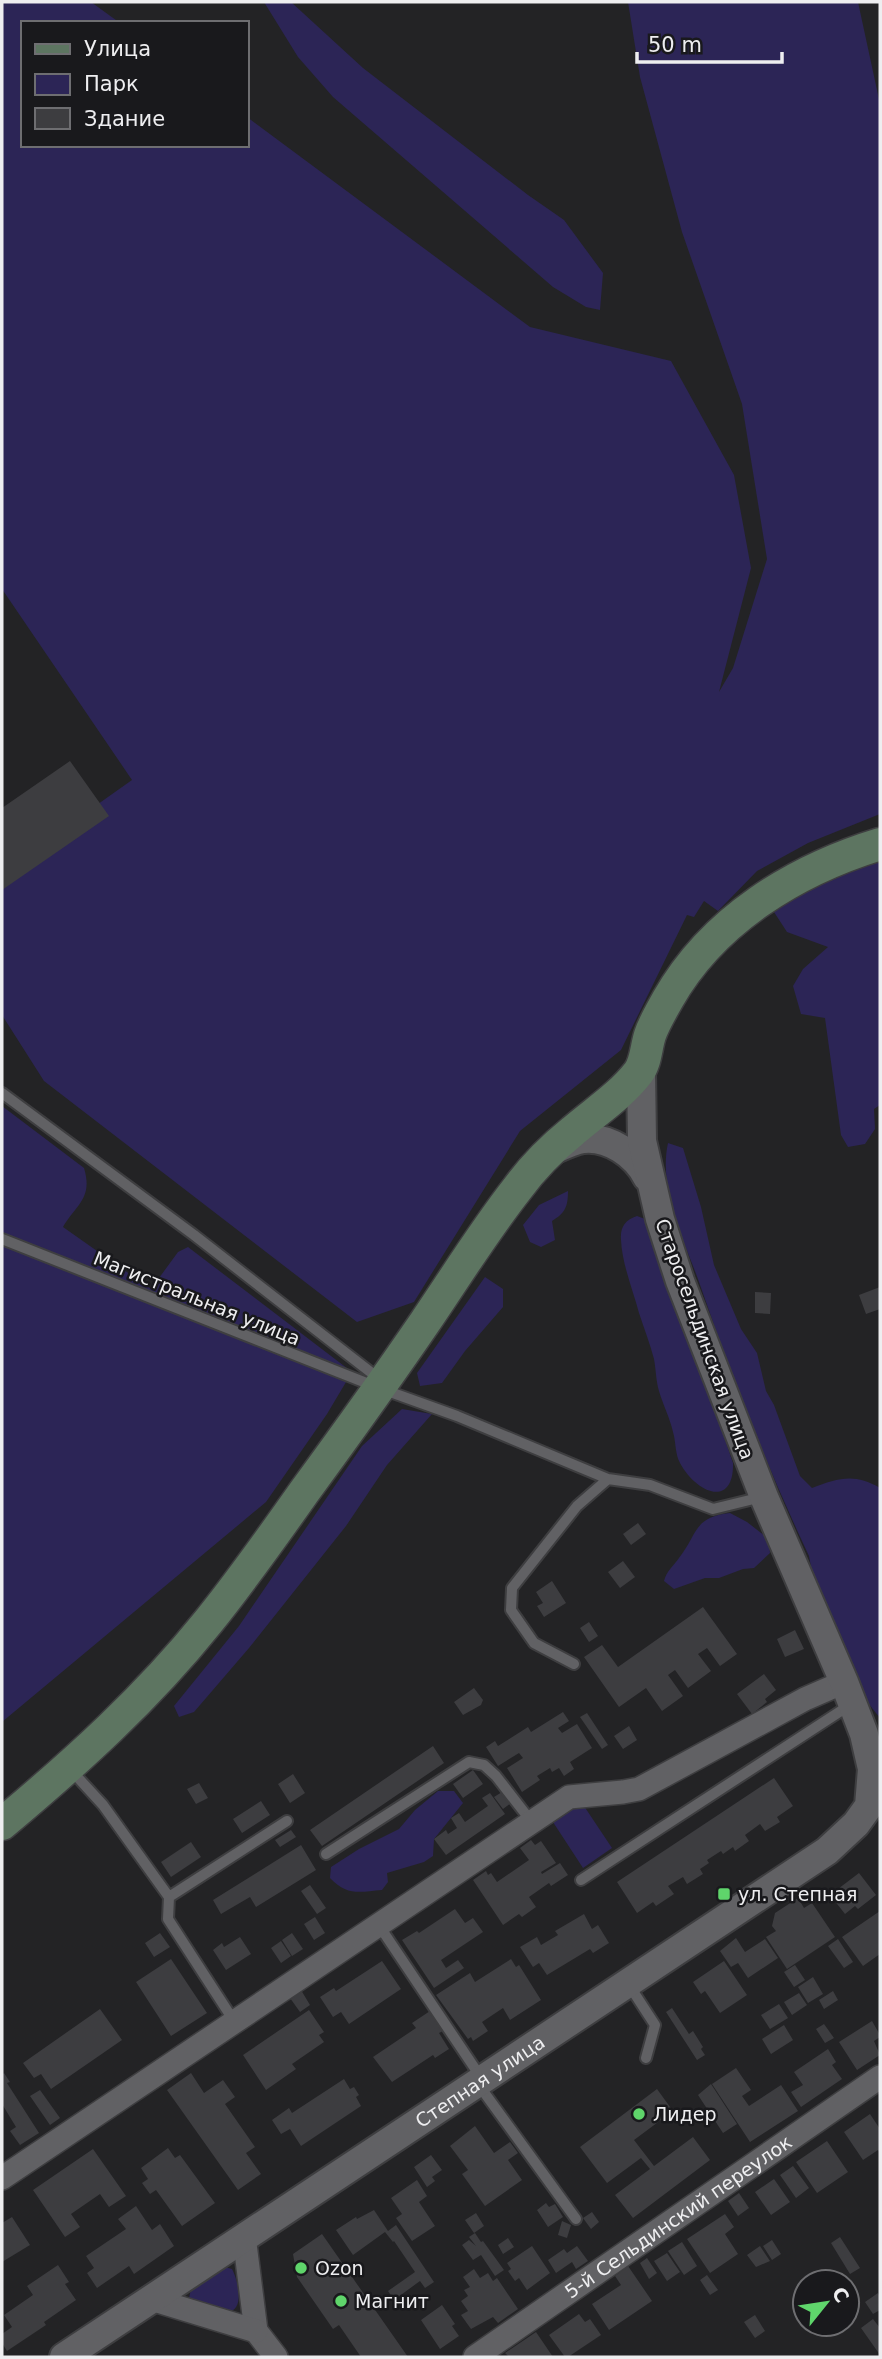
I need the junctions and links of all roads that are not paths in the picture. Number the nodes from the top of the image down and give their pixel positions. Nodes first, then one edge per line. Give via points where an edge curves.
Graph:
1 (880, 844) edge
2 (641, 1070) junction
3 (2, 1093) edge
4 (547, 1154) junction
5 (650, 1182) junction
6 (2, 1239) edge
7 (381, 1385) junction
8 (608, 1479) junction
9 (764, 1497) junction
10 (574, 1664) dead end
11 (848, 1693) junction
12 (68, 1768) junction
13 (877, 1802) edge
14 (287, 1821) dead end
15 (531, 1821) junction
16 (2, 1824) edge
17 (326, 1854) dead end
18 (582, 1880) dead end
19 (169, 1897) junction
20 (378, 1924) junction
21 (627, 1983) junction
22 (234, 2021) junction
23 (646, 2058) dead end
24 (880, 2077) edge
25 (479, 2080) junction
26 (2, 2178) edge
27 (576, 2219) dead end
28 (244, 2236) junction
29 (151, 2299) junction
30 (256, 2331) junction
31 (64, 2357) edge
32 (276, 2357) edge
33 (475, 2357) edge

1 - 2 main road, Старосельдинская улица via 821,865 780,888 712,941 668,998 650,1034
2 - 4 main road via 604,1108
2 - 5 street, Старосельдинская улица via 642,1141
3 - 7 lane via 194,1235
4 - 5 street via 568,1143 595,1139 635,1158
4 - 7 main road via 516,1189
5 - 9 street, Старосельдинская улица via 680,1281
6 - 7 lane, Магистральная улица
7 - 8 lane, Магистральная улица
7 - 12 main road via 208,1622 145,1693
8 - 9 lane, Магистральная улица via 650,1485 713,1509
8 - 10 lane via 577,1506 512,1588 511,1611 534,1643
9 - 11 street, Старосельдинская улица
11 - 13 street, Старосельдинская улица via 864,1734
11 - 15 street via 805,1699 639,1788 569,1797
11 - 18 lane
12 - 16 main road
12 - 19 lane via 103,1805
13 - 21 street, Степная улица via 827,1851
14 - 19 lane
15 - 17 lane via 490,1770 469,1762
15 - 20 street
19 - 22 lane via 168,1919
20 - 22 street
20 - 25 lane
21 - 23 lane via 655,2025
21 - 25 street, Степная улица
22 - 26 street
24 - 33 street, 5-й Сельдинский переулок
25 - 27 lane
25 - 28 street, Степная улица
28 - 29 street, Степная улица
28 - 30 street
29 - 30 street
29 - 31 street, Степная улица
30 - 32 street

